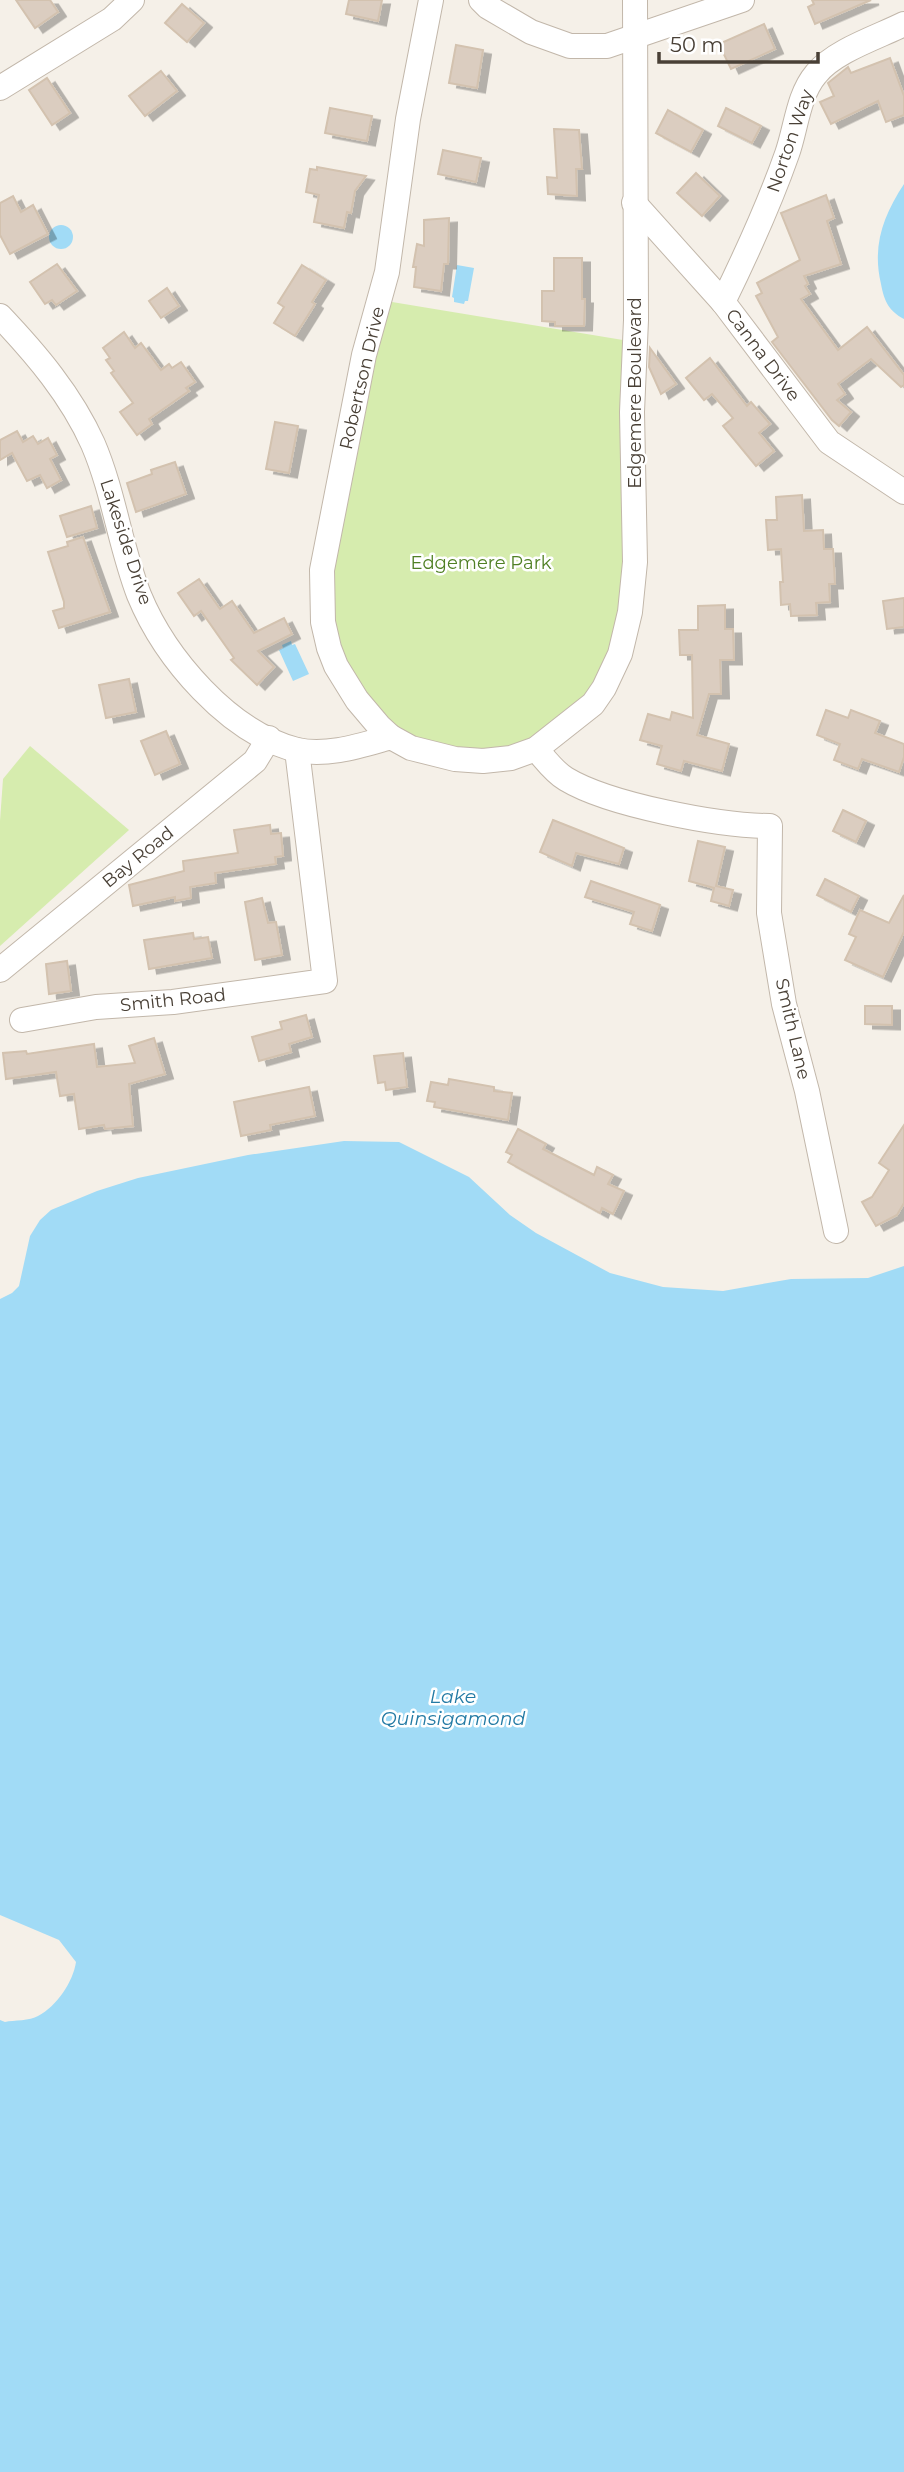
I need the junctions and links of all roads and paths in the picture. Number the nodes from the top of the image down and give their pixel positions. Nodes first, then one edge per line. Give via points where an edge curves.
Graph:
1 (132, 0) edge
2 (431, 0) edge
3 (481, 0) edge
4 (635, 0) edge
5 (742, 0) edge
6 (904, 24) edge
7 (636, 35) junction
8 (0, 88) edge
9 (634, 203) junction
10 (723, 302) junction
11 (0, 316) edge
12 (904, 492) edge
13 (391, 737) junction
14 (269, 738) junction
15 (536, 749) junction
16 (297, 750) junction
17 (0, 970) edge
18 (22, 1020) dead end
19 (836, 1231) dead end

1 - 8 street via 111,19
2 - 13 street, Robertson Drive via 408,119 387,272 364,355 322,569 323,622 329,648 357,700
3 - 7 street via 527,31 570,46 607,46
4 - 7 street, Edgemere Boulevard
5 - 7 street
6 - 10 street, Norton Way via 835,57 816,74 762,219
7 - 9 street, Edgemere Boulevard
9 - 10 street, Canna Drive
9 - 15 street, Edgemere Boulevard via 635,562 626,634 613,672 593,704
10 - 12 street, Canna Drive via 829,442
11 - 14 street, Lakeside Drive via 45,367 81,419 113,500 139,596 171,653 215,702
13 - 15 street via 411,748 455,759 511,758
13 - 16 street via 342,749
14 - 16 street, Lakeside Drive
14 - 17 street, Bay Road via 255,761
15 - 19 street, Smith Lane via 563,778 599,794 675,813 770,826 769,913 784,1004
16 - 18 street, Smith Road via 325,981

